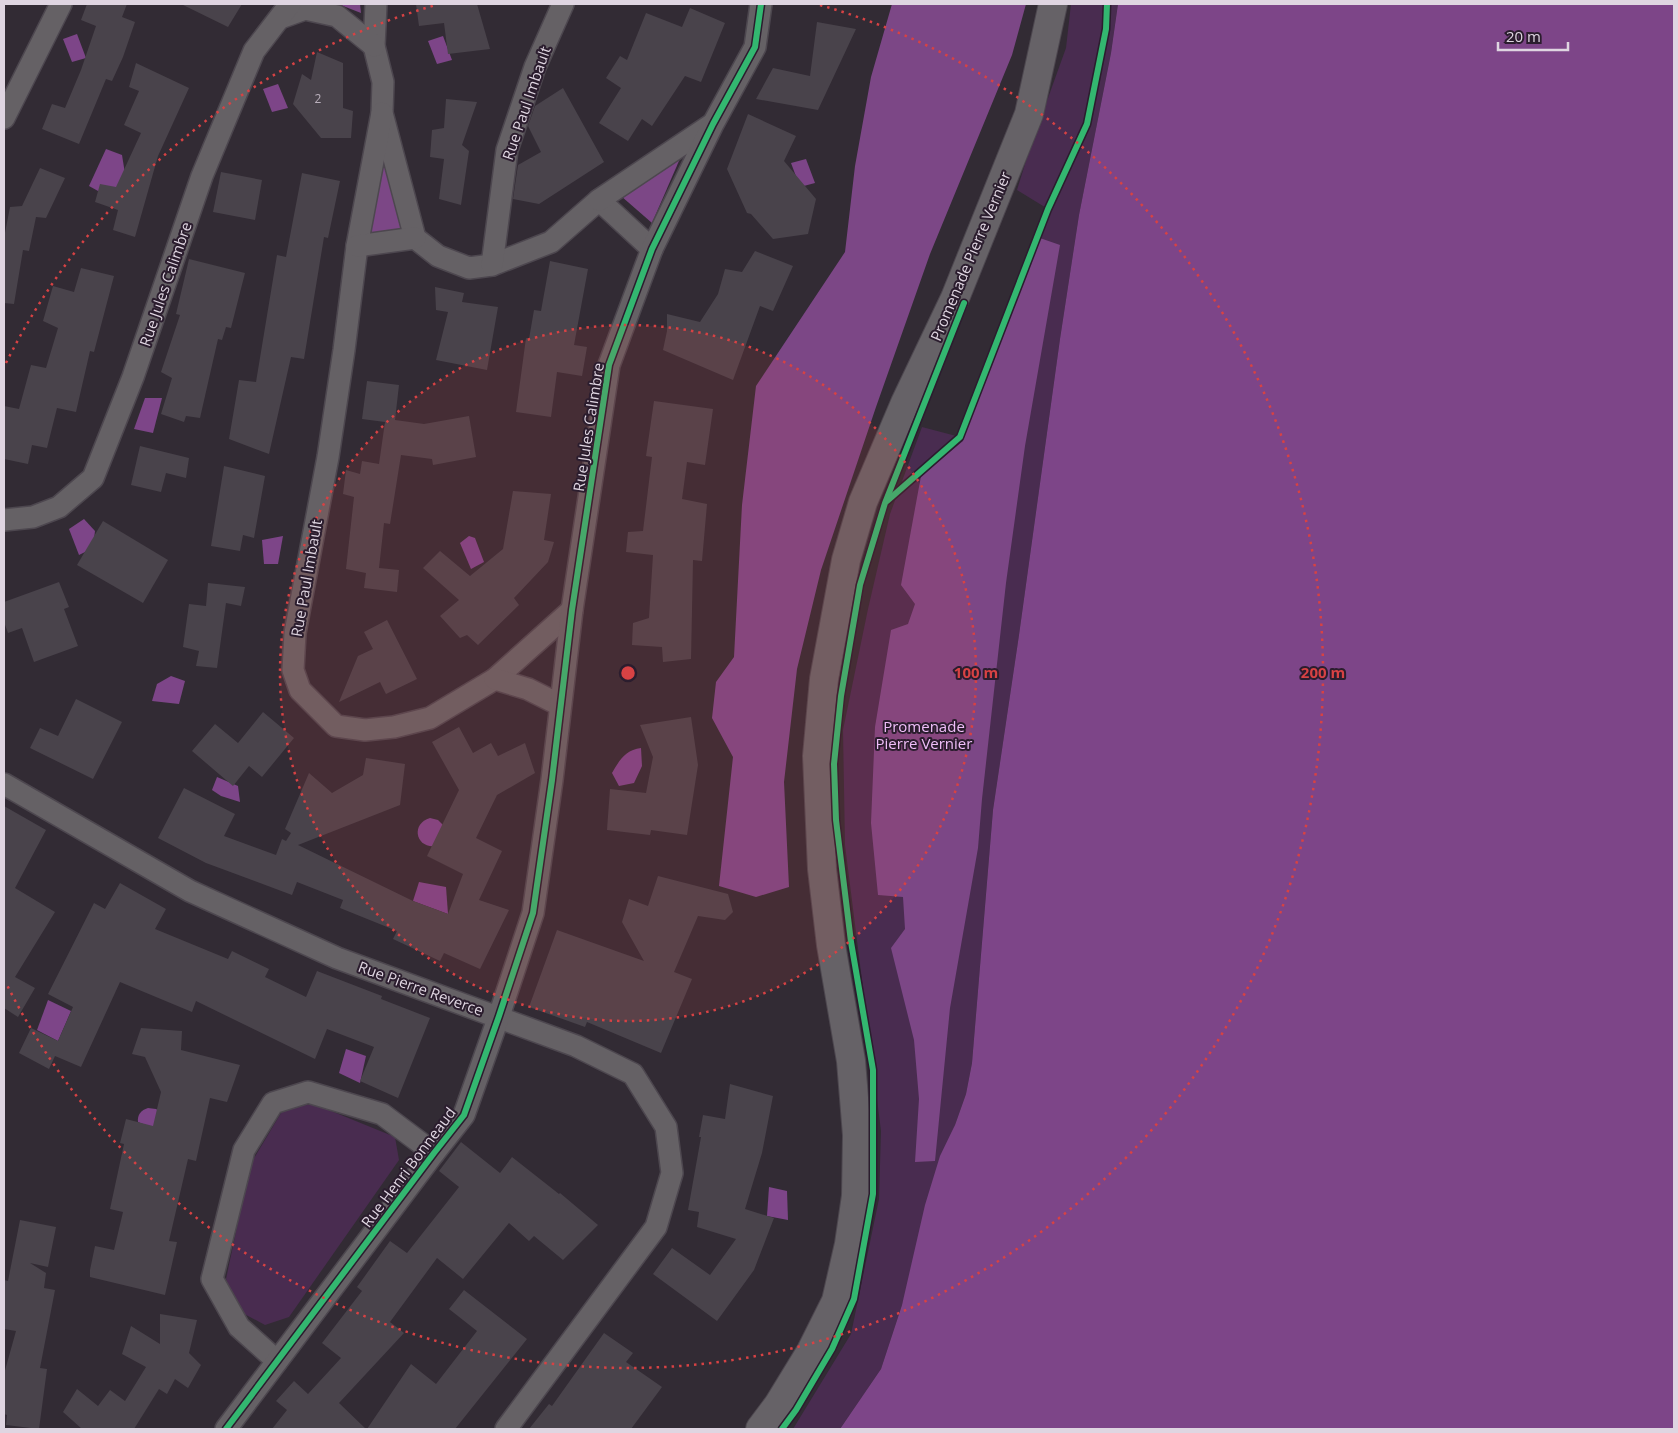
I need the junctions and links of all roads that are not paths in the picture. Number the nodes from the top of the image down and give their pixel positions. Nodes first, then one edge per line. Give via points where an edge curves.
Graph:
1 (61, 4) edge
2 (376, 4) edge
3 (563, 4) edge
4 (761, 4) edge
5 (1053, 4) edge
6 (285, 11) edge
7 (374, 46) junction
8 (382, 113) junction
9 (4, 118) edge
10 (713, 124) junction
11 (599, 200) junction
12 (415, 238) junction
13 (357, 246) junction
14 (652, 249) junction
15 (492, 265) junction
16 (4, 520) edge
17 (572, 610) junction
18 (495, 679) junction
19 (560, 705) junction
20 (4, 784) edge
21 (542, 853) joint
22 (499, 1016) junction
23 (434, 1153) junction
24 (277, 1361) junction
25 (226, 1429) edge
26 (506, 1429) edge
27 (760, 1429) edge

1 - 9 street
2 - 7 street, Rue Paul Imbault
3 - 15 street, Rue Paul Imbault via 535,67 506,150
4 - 10 street, Rue Jules Calimbre via 755,47
5 - 27 main road, Promenade Pierre Vernier via 1029,114 955,298 905,402 863,502 846,560 824,679 818,810 829,926 851,1061 857,1135 856,1196 836,1301 811,1351
6 - 7 street via 305,9 337,16
6 - 16 street, Rue Jules Calimbre via 254,50 202,176 133,377 93,478 59,507 33,517
7 - 8 street, Rue Paul Imbault via 383,82
8 - 12 street, Rue Paul Imbault
8 - 13 street, Rue Paul Imbault
10 - 11 street
10 - 14 street, Rue Jules Calimbre
11 - 14 street
11 - 15 street via 551,242
12 - 13 street
12 - 15 street via 438,256 468,268
13 - 18 street, Rue Paul Imbault via 328,457 295,633 293,670 300,690 336,726 365,730 430,718
14 - 17 street, Rue Jules Calimbre via 609,365
17 - 18 street, Rue Paul Imbault
17 - 19 street, Rue Jules Calimbre
18 - 19 street via 528,688
19 - 21 street, Rue Jules Calimbre
20 - 22 street, Rue Pierre Reverce via 190,891 337,958
21 - 22 street, Rue Henri Bonneaud via 533,913
22 - 23 street, Rue Henri Bonneaud via 464,1115
22 - 26 street, Rue Pierre Reverce via 576,1046 633,1074 666,1127 672,1173 656,1227
23 - 24 street, Rue Henri Bonneaud
23 - 24 street via 382,1114 308,1092 273,1103 244,1150 212,1279 238,1327
24 - 25 street, Rue Henri Bonneaud

